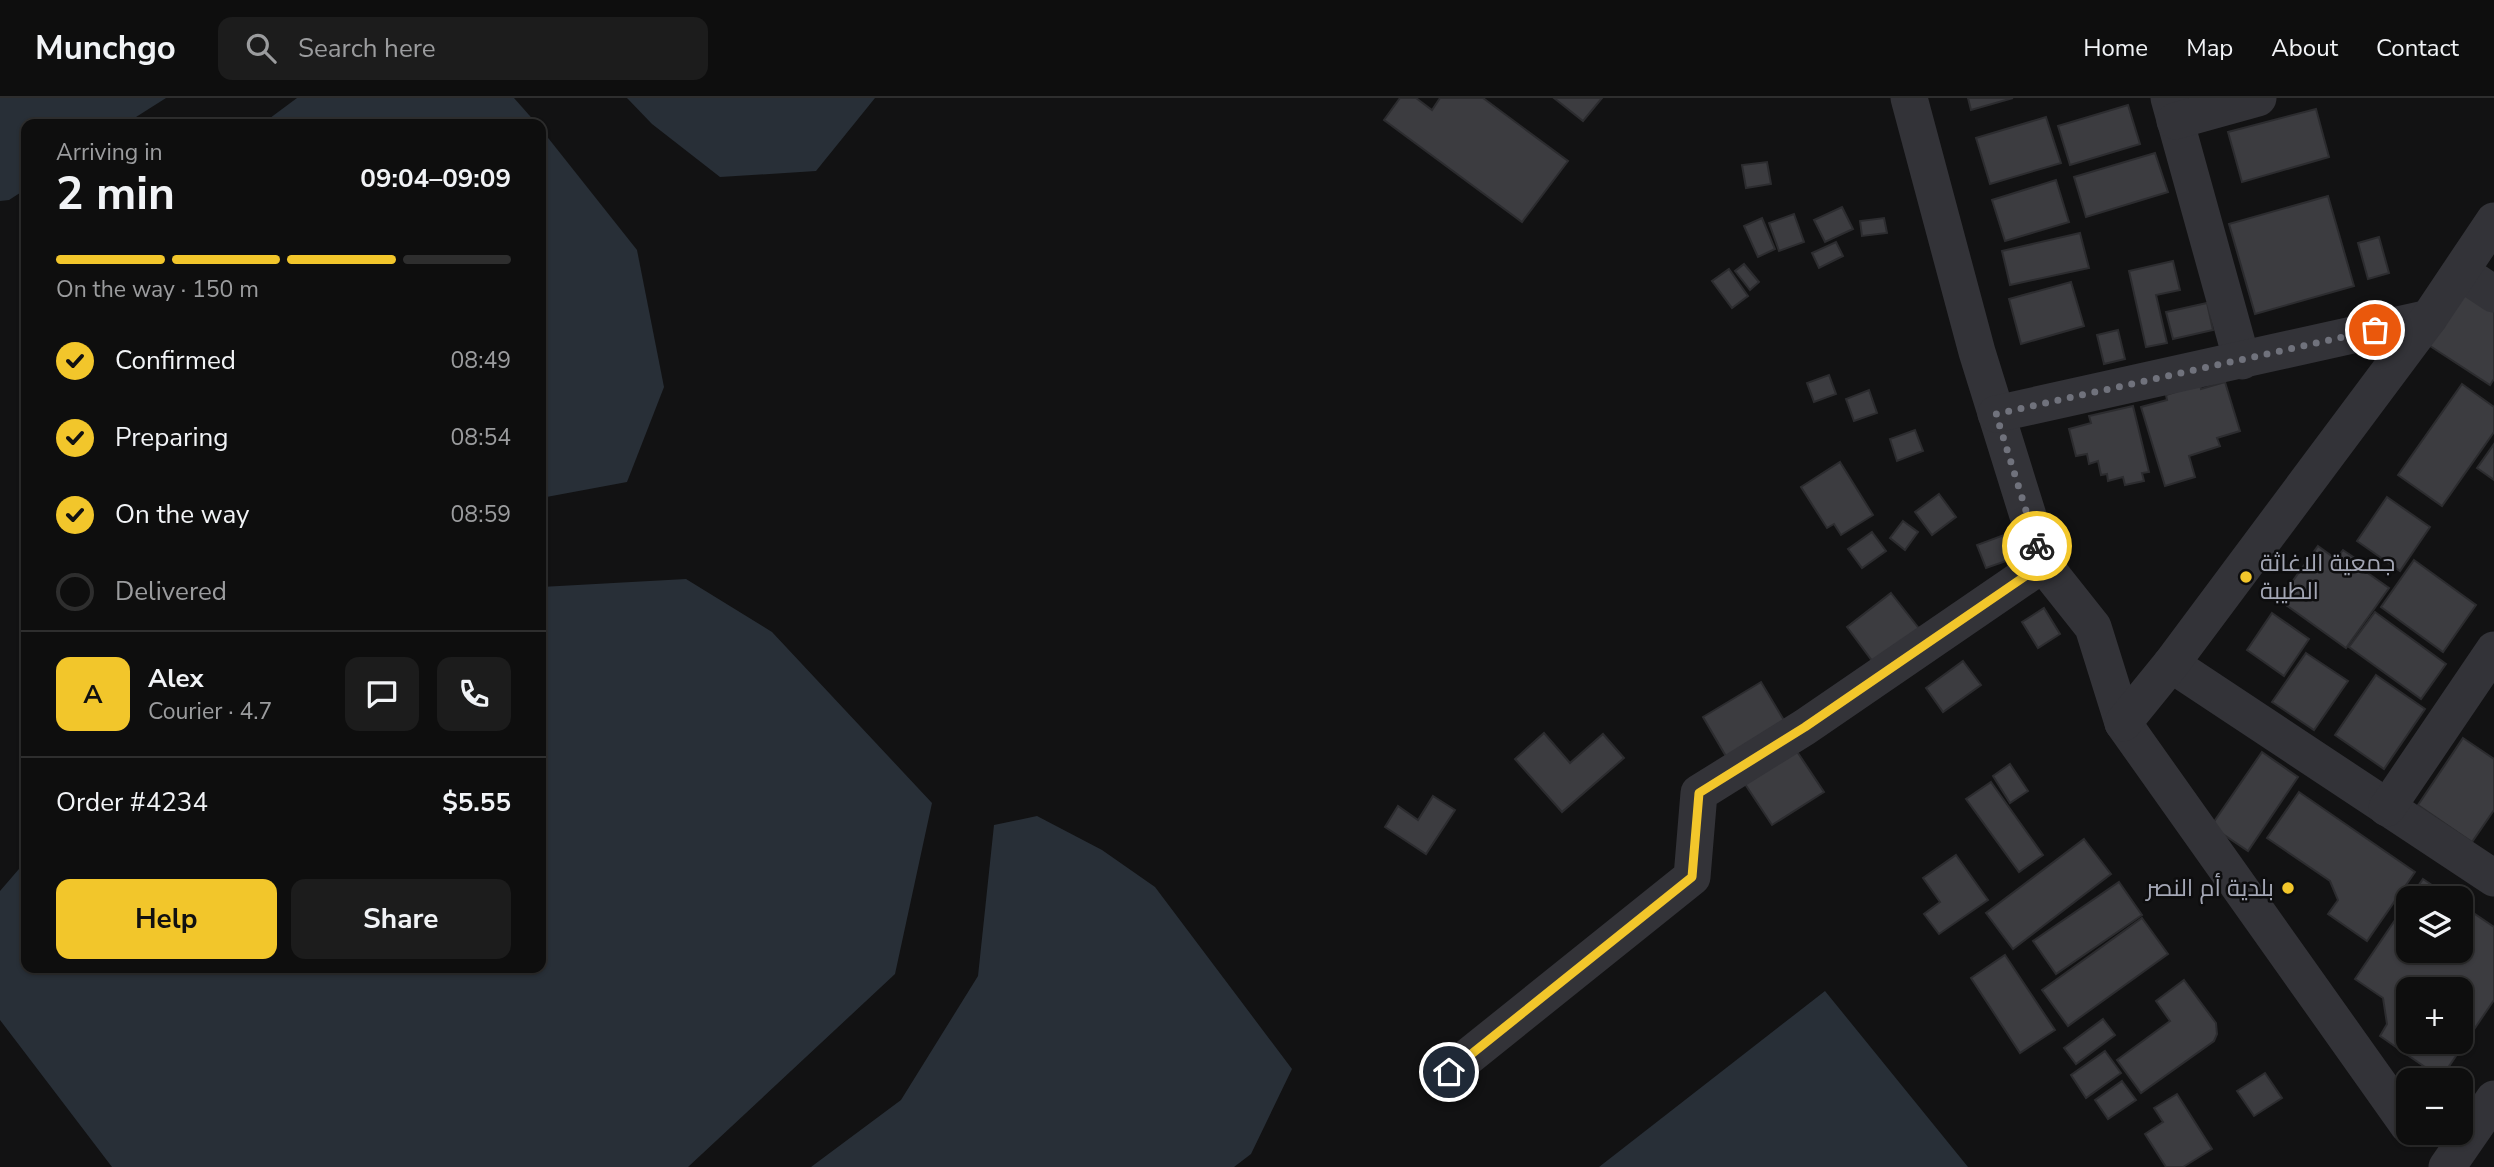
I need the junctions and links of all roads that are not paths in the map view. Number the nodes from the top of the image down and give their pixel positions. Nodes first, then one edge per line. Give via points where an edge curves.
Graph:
1 (1909, 98) edge
2 (2258, 98) edge
3 (2172, 109) edge
4 (2494, 221) edge
5 (2461, 272) junction
6 (2494, 294) edge
7 (2429, 318) junction
8 (2242, 361) junction
9 (1996, 414) junction
10 (2043, 564) junction
11 (2494, 650) edge
12 (2171, 664) junction
13 (2123, 723) junction
14 (2388, 808) junction
15 (2494, 878) edge
16 (1449, 1072) dead end
17 (2494, 1100) edge
18 (2396, 1108) edge
19 (2422, 1145) edge
20 (2438, 1167) edge
21 (2446, 1167) edge

1 - 9 street
2 - 3 street
3 - 8 street
4 - 5 street
5 - 6 street
5 - 7 street
7 - 8 street
7 - 12 street
8 - 9 street
9 - 10 street
10 - 13 street via 2093,628
10 - 16 street via 1805,727 1699,793 1692,877
11 - 14 street
12 - 13 street
12 - 14 street
13 - 18 street
14 - 15 street
17 - 21 street
19 - 20 street

